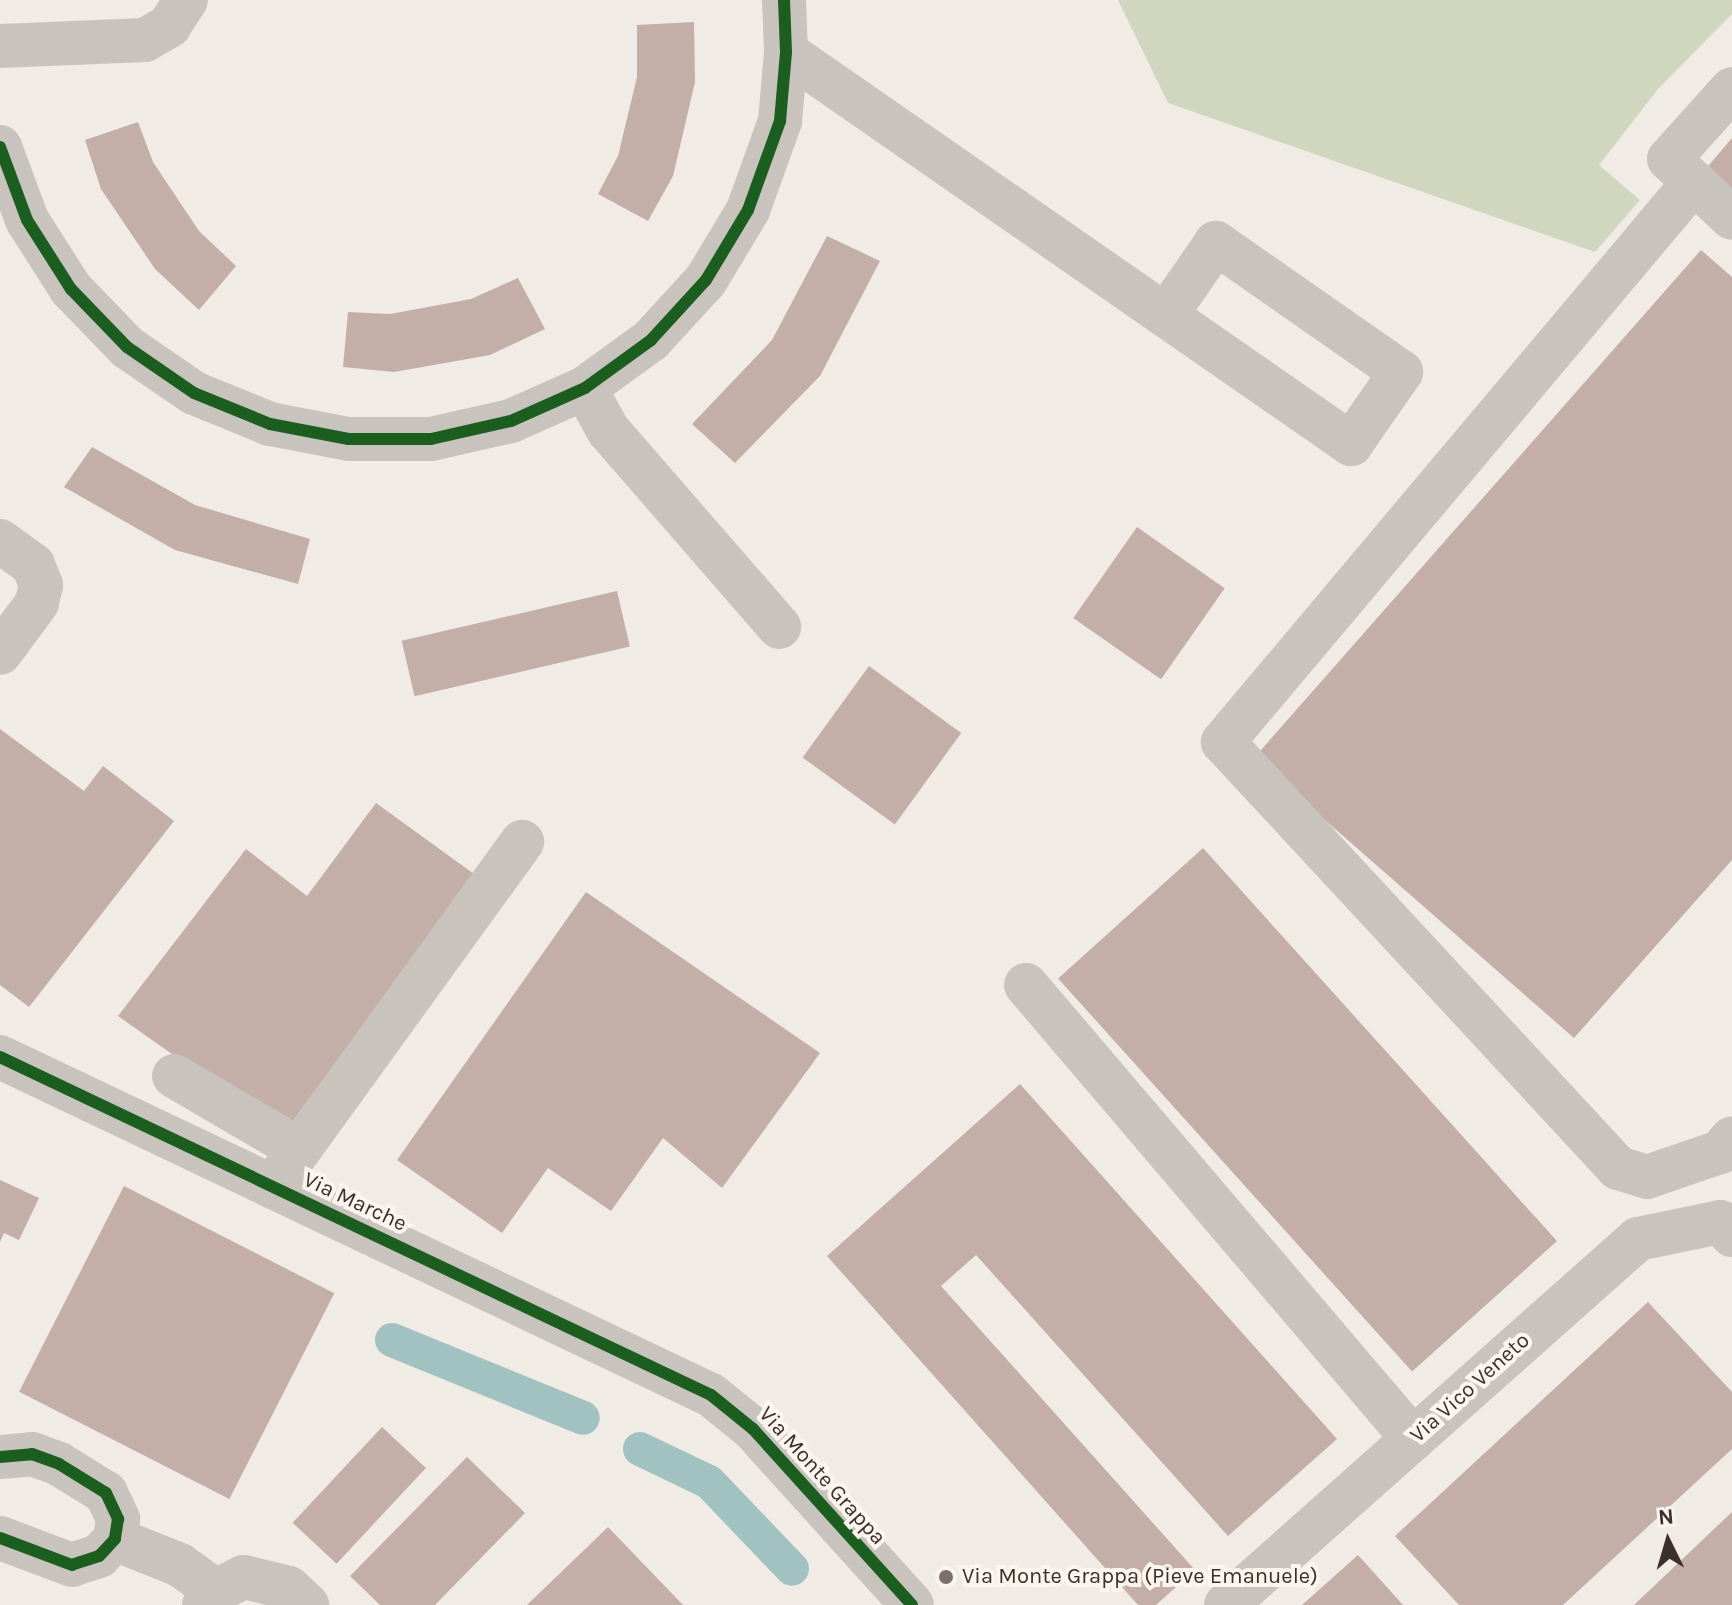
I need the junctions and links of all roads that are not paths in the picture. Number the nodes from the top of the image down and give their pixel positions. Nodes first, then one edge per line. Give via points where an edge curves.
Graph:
1 (186, 0) edge
2 (784, 0) edge
3 (0, 46) edge
4 (786, 52) junction
5 (1732, 89) edge
6 (0, 147) edge
7 (1694, 182) junction
8 (1732, 218) edge
9 (1166, 315) junction
10 (585, 388) junction
11 (0, 541) edge
12 (779, 627) dead end
13 (0, 653) edge
14 (522, 842) dead end
15 (1026, 985) dead end
16 (0, 1057) edge
17 (174, 1076) dead end
18 (1732, 1138) edge
19 (299, 1149) junction
20 (273, 1186) junction
21 (1732, 1235) edge
22 (693, 1385) joint
23 (1413, 1439) junction
24 (0, 1457) edge
25 (0, 1538) edge
26 (115, 1539) junction
27 (210, 1598) edge
28 (307, 1605) edge
29 (912, 1605) edge
30 (1226, 1605) edge

1 - 3 street via 169,26 145,40
2 - 4 street
4 - 9 street
4 - 10 street via 780,121 748,210 706,280 651,340
5 - 7 street via 1669,159
6 - 10 street via 27,220 71,289 127,347 194,393 270,424 349,439 431,439 511,421
7 - 8 street
7 - 18 street via 1223,742 1618,1168 1647,1177 1720,1152
9 - 9 street via 1351,444 1401,372 1216,243
10 - 12 street via 608,430
11 - 13 street via 33,565 41,585 37,603
14 - 19 street
15 - 23 street
16 - 20 street, Via Marche
17 - 19 street
19 - 20 street
20 - 22 street, Via Marche
21 - 23 street, Via Vico Veneto via 1720,1222 1638,1239
22 - 29 street, Via Monte Grappa via 753,1429
23 - 30 street, Via Vico Veneto
24 - 26 street via 32,1454 106,1493 118,1519
25 - 26 street via 72,1565 99,1556
26 - 27 street via 180,1565
27 - 28 street via 244,1577 289,1588

